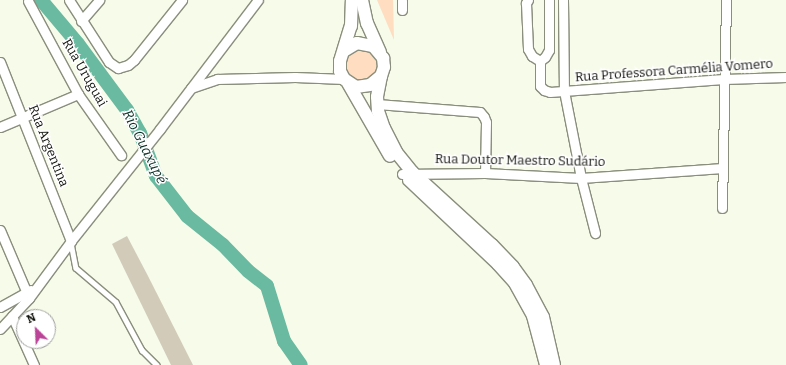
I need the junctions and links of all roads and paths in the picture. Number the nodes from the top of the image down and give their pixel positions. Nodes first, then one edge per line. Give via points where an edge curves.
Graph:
1 (28, 0) edge
2 (69, 0) edge
3 (98, 0) edge
4 (182, 0) edge
5 (258, 0) edge
6 (352, 0) edge
7 (362, 0) edge
8 (402, 0) edge
9 (528, 0) edge
10 (549, 0) edge
11 (563, 0) edge
12 (726, 0) edge
13 (402, 10) dead end
14 (81, 21) junction
15 (344, 51) junction
16 (380, 53) junction
17 (540, 61) junction
18 (0, 62) edge
19 (205, 70) junction
20 (381, 76) junction
21 (786, 77) edge
22 (217, 79) junction
23 (724, 79) junction
24 (346, 81) junction
25 (191, 88) junction
26 (564, 91) junction
27 (78, 94) junction
28 (377, 104) junction
29 (22, 118) junction
30 (0, 127) edge
31 (121, 155) dead end
32 (723, 168) junction
33 (407, 173) junction
34 (485, 173) junction
35 (582, 178) junction
36 (722, 208) dead end
37 (0, 230) edge
38 (596, 233) dead end
39 (71, 241) junction
40 (27, 296) junction
41 (0, 307) edge
42 (12, 316) junction
43 (0, 329) edge
44 (34, 365) edge
45 (157, 365) edge
46 (546, 365) edge
47 (554, 365) edge

1 - 27 street, Rua Uruguai
2 - 14 street
3 - 14 street
4 - 14 street via 134,60 123,67 114,66
5 - 19 street
6 - 15 main road via 351,26
7 - 16 main road via 367,23
8 - 13 street
9 - 17 street via 528,49 532,56
10 - 17 street via 549,50
11 - 26 street
12 - 23 street
15 - 16 main road via 352,45 363,43 373,46
15 - 24 main road via 339,66
16 - 20 main road via 384,63
17 - 26 street, Rua Professora Carmélia Vomero via 542,88 547,91
18 - 29 street, Rua Argentina
19 - 22 street
19 - 25 street
20 - 24 main road via 366,87 356,87
20 - 28 main road
21 - 23 street, Rua Professora Carmélia Vomero
22 - 24 street via 295,77
22 - 25 street
23 - 26 street, Rua Professora Carmélia Vomero
23 - 32 street
24 - 33 main road via 380,140
25 - 39 street
26 - 35 street
27 - 29 street
27 - 31 street, Rua Uruguai
28 - 33 main road via 380,119
28 - 34 street via 480,112 486,122
29 - 30 street
29 - 39 street, Rua Argentina
32 - 35 street, Rua Doutor Maestro Sudário
32 - 36 street
33 - 34 street, Rua Doutor Maestro Sudário
33 - 46 main road via 515,283 533,316
33 - 47 main road via 513,266 543,317
34 - 35 street, Rua Doutor Maestro Sudário
35 - 38 street
37 - 40 street
39 - 40 street
39 - 45 lane via 76,268 116,302 142,350
40 - 41 street
40 - 42 street
42 - 43 street
42 - 44 street

